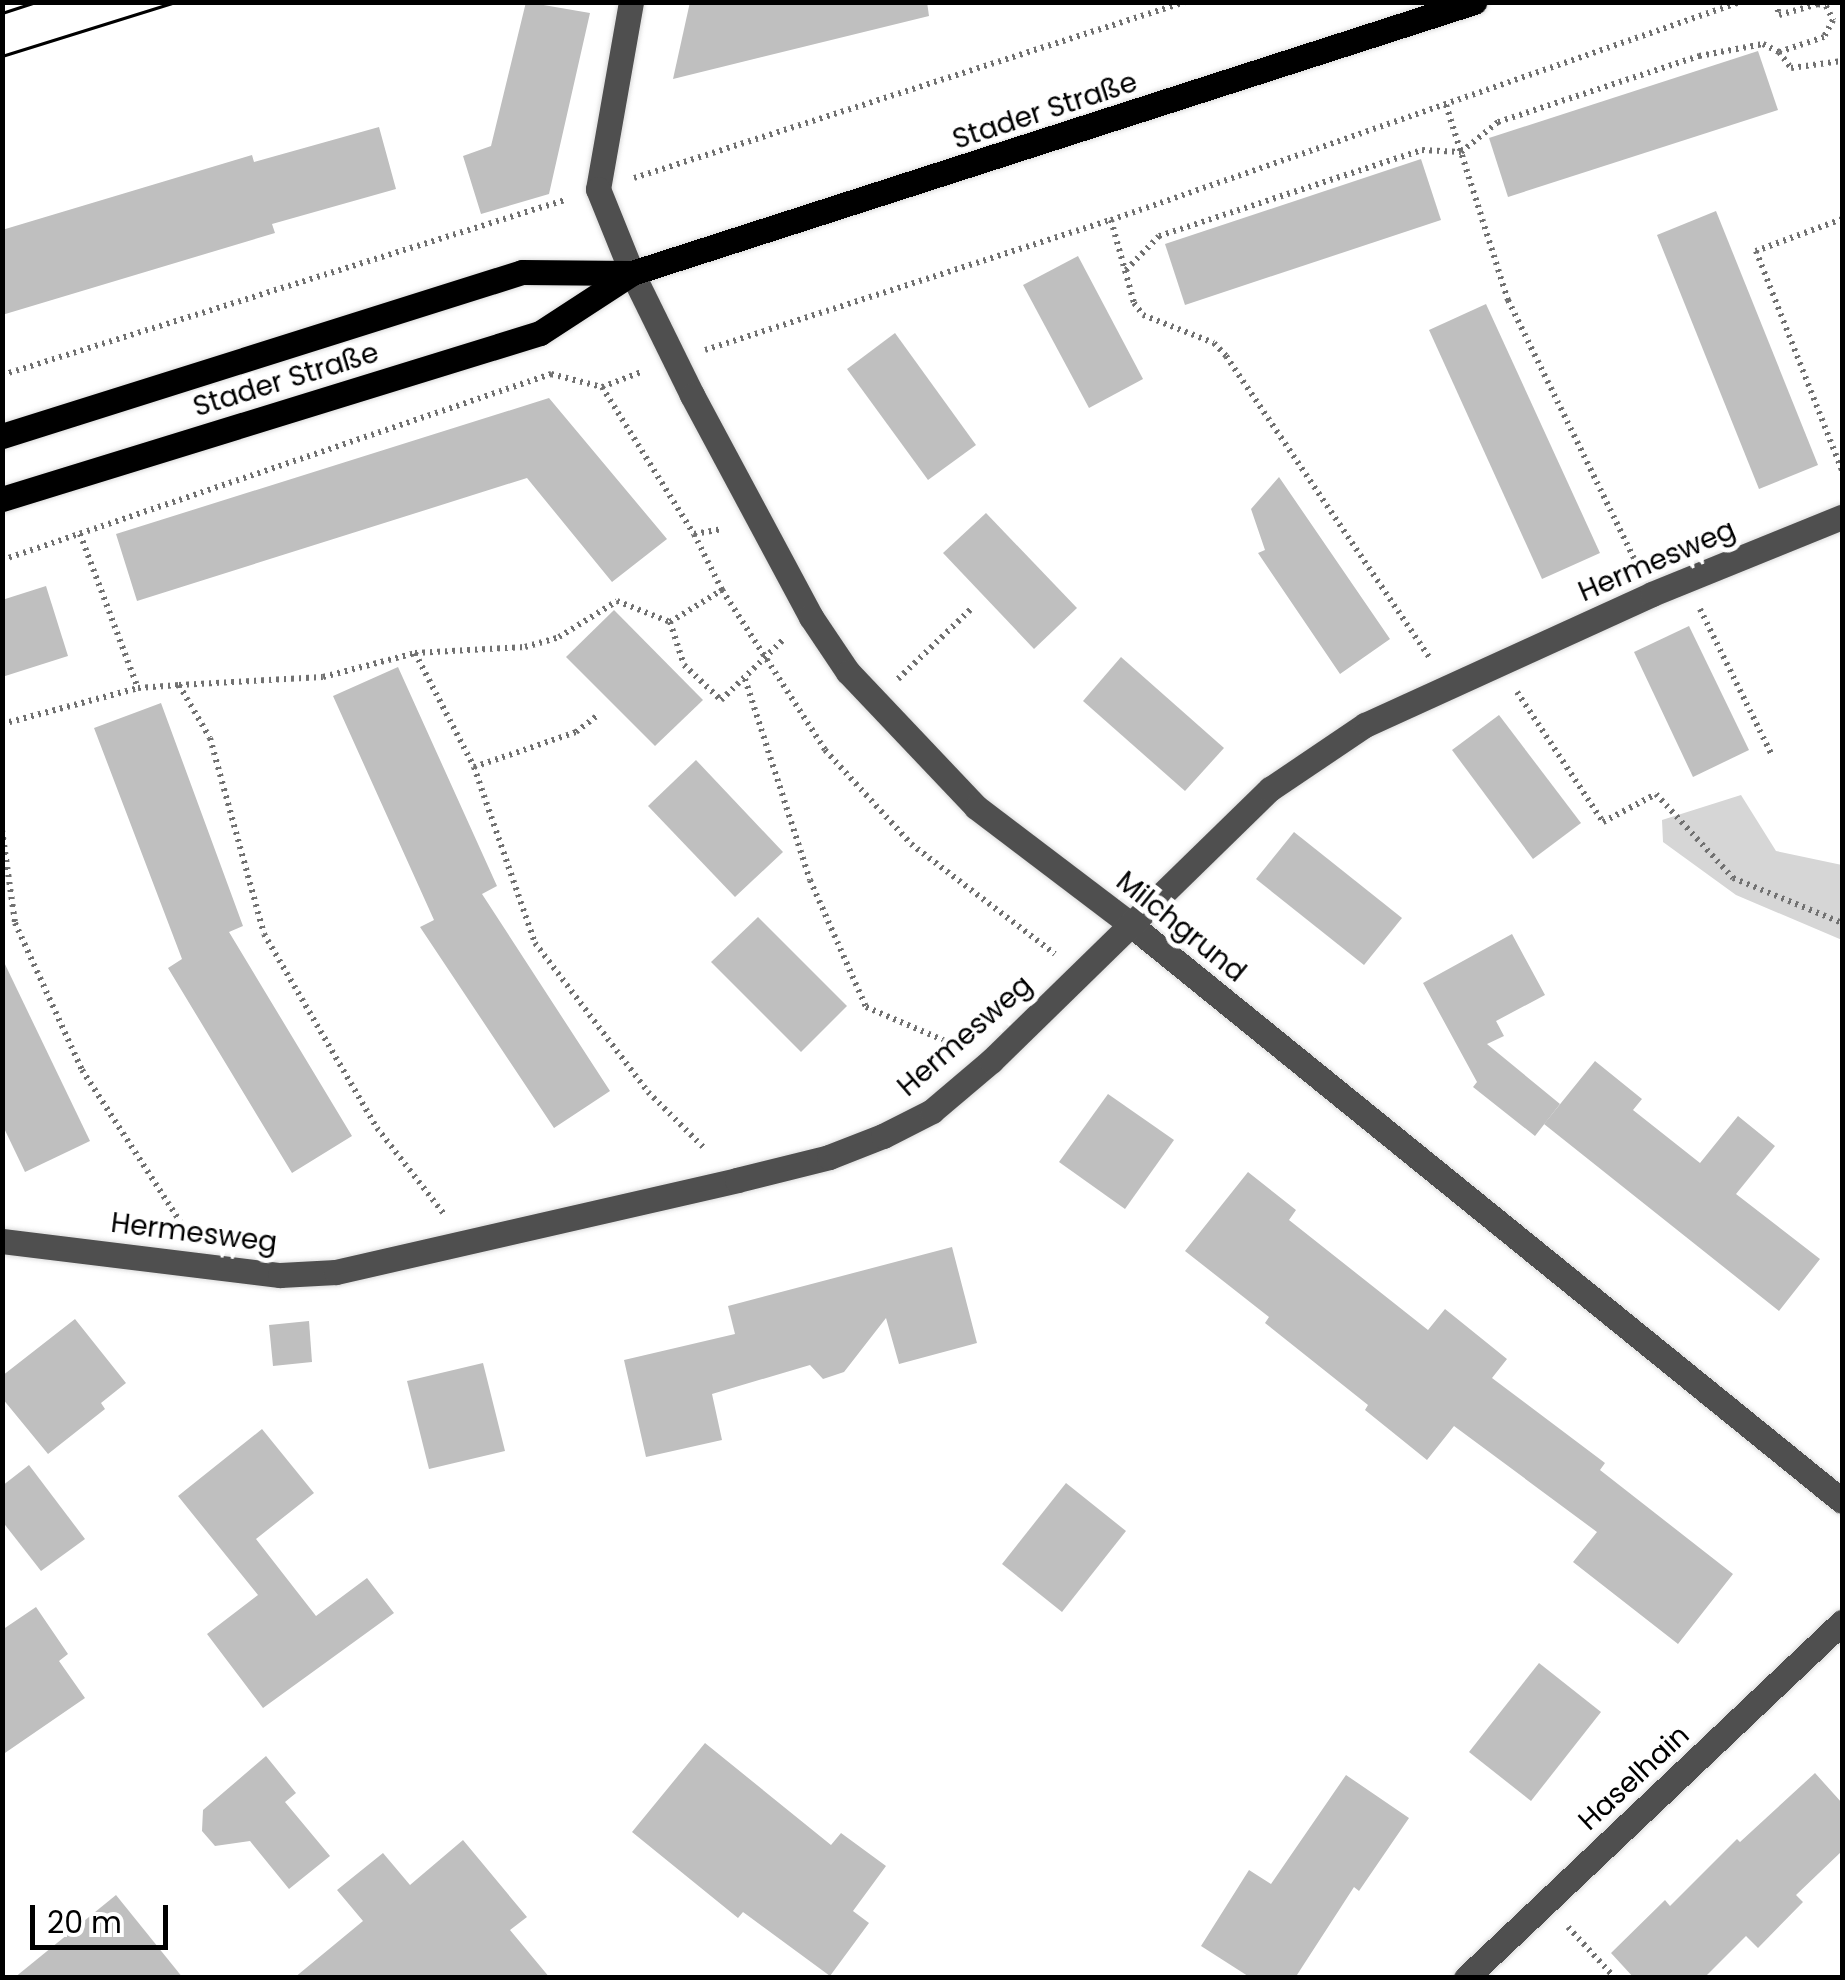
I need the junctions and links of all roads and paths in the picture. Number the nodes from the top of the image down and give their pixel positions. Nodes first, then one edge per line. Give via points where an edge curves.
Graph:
1 (631, 2) edge
2 (1474, 2) edge
3 (1740, 2) edge
4 (1776, 2) edge
5 (1779, 52) junction
6 (1842, 61) edge
7 (1446, 104) junction
8 (1461, 152) junction
9 (1842, 219) edge
10 (1112, 220) junction
11 (1126, 270) junction
12 (632, 273) junction
13 (674, 360) junction
14 (602, 387) junction
15 (2, 436) edge
16 (1842, 471) edge
17 (2, 499) edge
18 (1842, 517) edge
19 (80, 534) junction
20 (2, 560) edge
21 (1686, 581) junction
22 (722, 590) junction
23 (1652, 594) junction
24 (973, 607) dead end
25 (810, 617) junction
26 (670, 622) junction
27 (415, 653) junction
28 (766, 654) junction
29 (1498, 662) junction
30 (912, 665) dead end
31 (745, 679) junction
32 (178, 685) junction
33 (1448, 685) junction
34 (138, 688) junction
35 (598, 715) dead end
36 (2, 724) edge
37 (1771, 752) dead end
38 (474, 767) junction
39 (2, 830) edge
40 (1842, 922) edge
41 (1130, 924) junction
42 (1080, 972) junction
43 (991, 1060) junction
44 (737, 1180) junction
45 (2, 1242) edge
46 (465, 1245) junction
47 (199, 1262) junction
48 (1842, 1501) edge
49 (1842, 1622) edge
50 (1573, 1932) dead end
51 (1466, 1978) edge
52 (1615, 1978) edge

1 - 12 street, Milchgrund via 598,189
2 - 12 main road, Stader Straße
3 - 7 path
4 - 5 path via 1779,15 1818,4 1833,20 1824,37
5 - 6 path via 1791,68
5 - 8 path via 1747,44 1698,56 1498,122
7 - 8 path
7 - 10 path
8 - 11 path via 1422,150 1159,236
8 - 23 path via 1508,300
9 - 16 path via 1756,251
10 - 11 path
10 - 13 path
11 - 33 path via 1143,315 1214,342 1226,356
12 - 13 street, Milchgrund
12 - 15 main road, Stader Straße via 522,272
12 - 17 main road, Stader Straße via 540,333
13 - 14 path
13 - 25 street, Milchgrund
14 - 19 path via 552,374
14 - 22 path
18 - 21 street, Hermesweg
19 - 20 path
19 - 34 path
21 - 23 street, Hermesweg
21 - 37 path
22 - 26 path
22 - 28 path
23 - 29 street, Hermesweg
24 - 30 path
25 - 28 path
25 - 41 street, Milchgrund via 848,672 976,806
26 - 27 path via 617,601 559,637 525,647
26 - 31 path via 684,665 721,700
27 - 32 path via 323,677
27 - 38 path
28 - 31 path
28 - 42 path via 825,750 911,844
29 - 33 street, Hermesweg
29 - 40 path via 1603,822 1656,794 1733,878
31 - 43 path via 810,880 866,1006
32 - 34 path
32 - 46 path via 210,738 264,934 377,1128
33 - 41 street, Hermesweg via 1364,725 1270,790
34 - 36 path
35 - 38 path via 576,732
38 - 44 path via 535,943 648,1092
39 - 47 path via 15,923 30,956 82,1070 184,1227
41 - 42 street, Hermesweg
41 - 48 street, Milchgrund
42 - 43 street, Hermesweg
43 - 44 street, Hermesweg via 932,1112 883,1136
44 - 46 street, Hermesweg
45 - 47 street, Hermesweg
46 - 47 street, Hermesweg via 336,1272 280,1275
49 - 51 street, Haselhain
50 - 52 path

